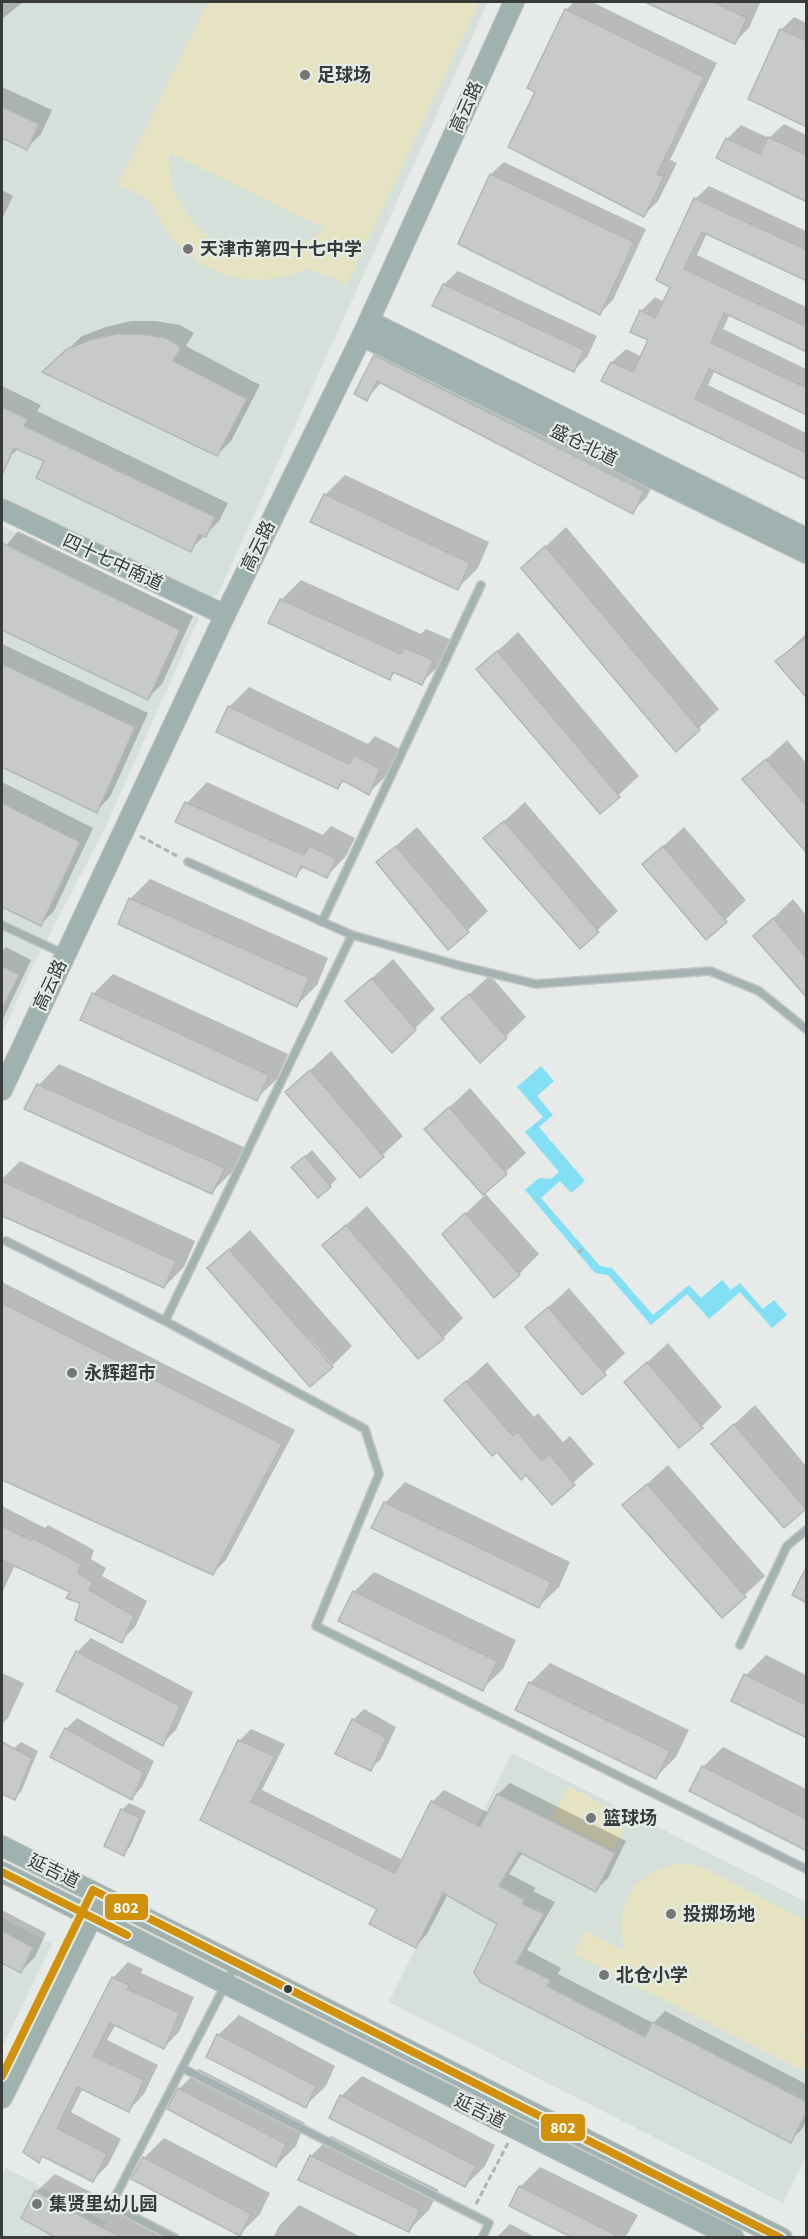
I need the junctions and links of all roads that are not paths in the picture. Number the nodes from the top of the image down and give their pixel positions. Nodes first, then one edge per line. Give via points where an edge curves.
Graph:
1 (514, 2) edge
2 (365, 328) junction
3 (2, 509) edge
4 (807, 538) edge
5 (807, 554) edge
6 (481, 585) dead end
7 (225, 615) junction
8 (188, 862) road end
9 (322, 922) junction
10 (2, 925) edge
11 (352, 935) junction
12 (65, 954) junction
13 (807, 1029) edge
14 (2, 1090) edge
15 (6, 1241) dead end
16 (165, 1321) junction
17 (807, 1530) edge
18 (740, 1645) dead end
19 (2, 1846) edge
20 (807, 1869) edge
21 (2, 1872) edge
22 (98, 1893) junction
23 (87, 1914) junction
24 (236, 1963) junction
25 (226, 1984) junction
26 (182, 2068) junction
27 (2, 2076) edge
28 (2, 2098) edge
29 (175, 2238) edge
30 (482, 2238) edge
31 (734, 2238) edge
32 (782, 2238) edge

1 - 2 street, 高云路
2 - 4 street, 盛仓北道
2 - 5 street, 盛仓北道
2 - 7 street, 高云路
3 - 7 street, 四十七中南道
6 - 9 lane
7 - 12 street, 高云路
8 - 9 lane
9 - 11 lane
10 - 12 lane
11 - 13 lane via 536,984 710,971 759,991
11 - 16 lane
12 - 14 street, 高云路
15 - 16 lane
16 - 20 lane via 365,1429 379,1474 316,1626
17 - 18 lane via 787,1546
19 - 22 street, 延吉道
21 - 23 street, 延吉道
22 - 23 street
22 - 24 street, 延吉道
23 - 25 street, 延吉道
23 - 27 street
23 - 28 street
24 - 25 lane
24 - 32 street, 延吉道
25 - 26 lane
25 - 31 street, 延吉道
26 - 29 lane via 111,2205
26 - 30 lane via 489,2223

